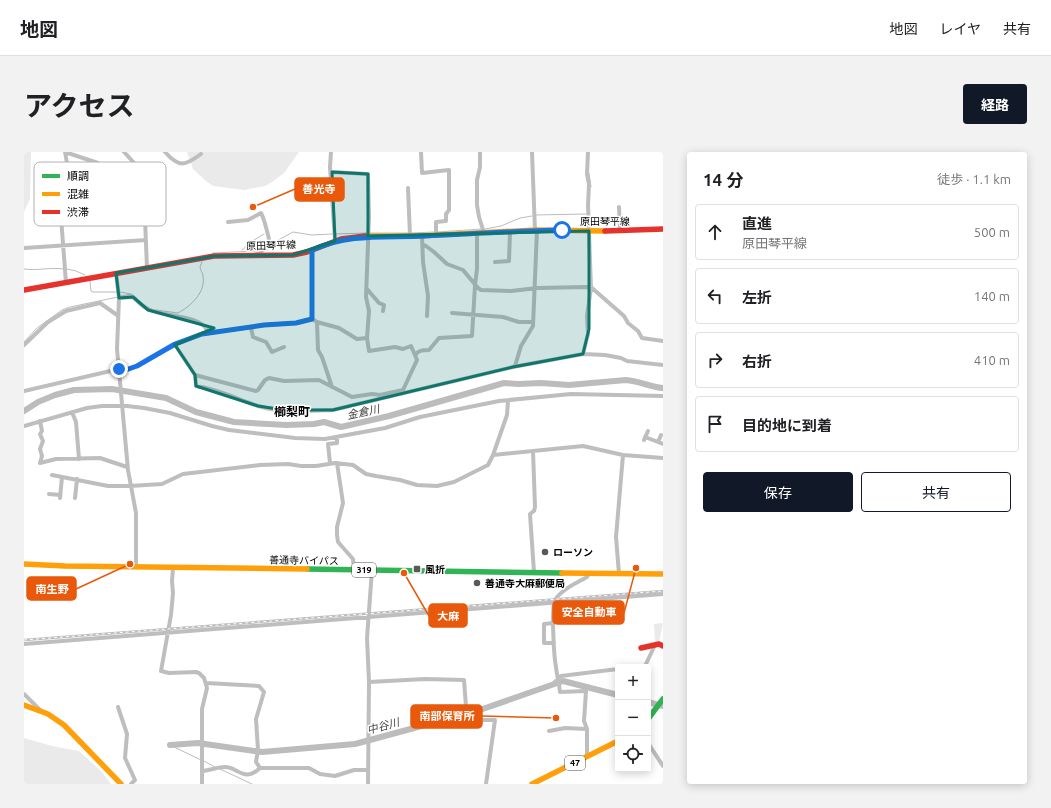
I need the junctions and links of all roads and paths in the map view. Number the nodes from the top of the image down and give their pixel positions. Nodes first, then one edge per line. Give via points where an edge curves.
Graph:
1 (65, 152) edge
2 (124, 152) edge
3 (165, 152) edge
4 (331, 152) edge
5 (421, 152) edge
6 (480, 152) edge
7 (532, 152) edge
8 (588, 152) edge
9 (202, 154) dead end
10 (89, 160) joint
11 (67, 162) edge
12 (95, 162) edge
13 (133, 162) edge
14 (332, 172) junction
15 (408, 188) dead end
16 (620, 210) dead end
17 (228, 222) dead end
18 (62, 226) edge
19 (145, 226) edge
20 (663, 229) edge
21 (536, 230) junction
22 (589, 230) junction
23 (483, 231) junction
24 (620, 231) junction
25 (510, 232) junction
26 (436, 233) junction
27 (368, 234) junction
28 (410, 234) junction
29 (477, 234) junction
30 (335, 236) junction
31 (422, 236) junction
32 (146, 240) junction
33 (63, 245) junction
34 (423, 245) junction
35 (24, 248) edge
36 (312, 250) junction
37 (255, 255) junction
38 (494, 262) dead end
39 (147, 268) junction
40 (116, 273) junction
41 (66, 283) junction
42 (475, 285) junction
43 (535, 288) junction
44 (590, 288) junction
45 (367, 289) junction
46 (24, 290) edge
47 (119, 295) junction
48 (383, 310) dead end
49 (452, 313) dead end
50 (117, 315) junction
51 (474, 315) junction
52 (427, 316) dead end
53 (312, 319) junction
54 (317, 322) junction
55 (533, 322) junction
56 (251, 328) junction
57 (208, 332) junction
58 (367, 338) junction
59 (663, 341) edge
60 (175, 344) junction
61 (24, 345) edge
62 (284, 347) dead end
63 (584, 354) junction
64 (415, 355) junction
65 (663, 365) edge
66 (515, 366) junction
67 (120, 371) junction
68 (195, 375) junction
69 (332, 387) junction
70 (24, 391) edge
71 (663, 396) edge
72 (380, 397) junction
73 (508, 401) dead end
74 (123, 406) junction
75 (72, 412) junction
76 (40, 421) junction
77 (24, 426) edge
78 (648, 431) dead end
79 (661, 435) dead end
80 (337, 437) junction
81 (658, 442) junction
82 (663, 444) edge
83 (533, 451) junction
84 (494, 455) junction
85 (623, 455) junction
86 (79, 458) junction
87 (663, 458) edge
88 (330, 463) junction
89 (338, 464) junction
90 (127, 467) junction
91 (52, 475) dead end
92 (62, 477) junction
93 (77, 479) junction
94 (130, 486) junction
95 (49, 494) dead end
96 (75, 498) dead end
97 (24, 560) edge
98 (24, 564) edge
99 (65, 566) junction
100 (136, 567) junction
101 (174, 568) junction
102 (354, 570) junction
103 (372, 570) junction
104 (534, 572) junction
105 (589, 573) junction
106 (619, 574) junction
107 (663, 574) edge
108 (663, 594) edge
109 (554, 603) junction
110 (368, 617) junction
111 (552, 623) junction
112 (168, 633) junction
113 (554, 643) junction
114 (24, 644) edge
115 (654, 645) junction
116 (663, 646) edge
117 (640, 648) dead end
118 (646, 664) edge
119 (615, 669) edge
120 (559, 678) junction
121 (369, 682) junction
122 (206, 683) junction
123 (554, 683) dead end
124 (24, 694) edge
125 (663, 699) edge
126 (24, 705) edge
127 (118, 707) dead end
128 (40, 711) junction
129 (651, 715) edge
130 (587, 729) junction
131 (549, 731) dead end
132 (615, 743) edge
133 (651, 748) edge
134 (587, 757) junction
135 (663, 766) edge
136 (260, 768) junction
137 (203, 770) junction
138 (368, 770) junction
139 (121, 784) edge
140 (131, 784) edge
141 (202, 784) edge
142 (368, 784) edge
143 (486, 784) edge
144 (532, 784) edge

1 - 10 street
1 - 11 street
2 - 13 street
3 - 9 street via 173,161 180,164 186,164
4 - 14 street
5 - 26 street via 422,173 449,170 449,210 446,222 436,222
6 - 23 street via 477,205
7 - 21 street
8 - 22 street
10 - 12 street
14 - 27 street via 368,174
14 - 30 street
15 - 28 street
16 - 24 street
17 - 37 street via 248,220 261,214 264,217 270,244
18 - 33 street
19 - 32 street
20 - 24 main road, 原田琴平線
21 - 22 main road, 原田琴平線
21 - 25 main road, 原田琴平線
21 - 43 street
22 - 24 main road, 原田琴平線
22 - 44 street
23 - 25 main road, 原田琴平線
23 - 29 main road, 原田琴平線
25 - 38 street via 509,261
26 - 29 main road, 原田琴平線
26 - 31 main road, 原田琴平線
27 - 28 main road, 原田琴平線
27 - 30 main road, 原田琴平線
27 - 45 street
28 - 31 main road, 原田琴平線
29 - 42 street
30 - 36 main road, 原田琴平線
31 - 34 street
32 - 33 street
32 - 39 street
33 - 35 street
33 - 41 street
34 - 42 street via 447,264 463,270
34 - 52 street via 428,296
36 - 37 main road, 原田琴平線 via 293,255
36 - 53 street
37 - 39 main road, 原田琴平線 via 214,256
39 - 40 main road, 原田琴平線
40 - 41 main road, 原田琴平線
40 - 47 street
41 - 46 main road, 原田琴平線
42 - 43 street via 486,291
42 - 51 street
43 - 44 street
43 - 55 street
44 - 59 street via 624,316 642,338
44 - 63 street via 588,334
45 - 48 street via 384,305
45 - 58 street via 366,298 370,311
47 - 50 street
47 - 57 street via 133,297 148,310 201,324
49 - 51 street
50 - 61 street via 100,303 66,311 48,322
50 - 67 street
51 - 55 street
51 - 64 street via 472,336 439,338 428,350 422,350
53 - 54 street
53 - 56 street
54 - 58 street via 338,328 357,339
54 - 69 street via 318,350
55 - 66 street via 532,329 521,346
56 - 57 street
56 - 62 street via 253,337 266,342 272,352
57 - 60 street
58 - 64 street via 370,351 395,347 403,349 411,346
60 - 67 street via 137,366
60 - 68 street
63 - 65 street
63 - 66 street
64 - 72 street via 417,360 403,390
66 - 72 street
67 - 70 street
67 - 74 street
68 - 69 street via 256,391 269,378 284,381 315,379
68 - 72 street via 196,386 211,388 258,406 284,410 333,410
69 - 72 street via 352,397 372,394
71 - 80 street via 571,394 499,401
73 - 84 street via 507,415
74 - 75 street via 102,406
74 - 80 street via 170,413 212,426 245,432 295,438
74 - 90 street
75 - 76 street
75 - 86 street via 76,422
76 - 77 street
76 - 86 street via 43,441 40,463
78 - 81 street via 645,438
79 - 81 street
80 - 88 street via 337,443 328,444
81 - 82 street
83 - 84 street
83 - 85 street via 583,446
83 - 104 street via 535,507 530,514
84 - 89 street via 488,465 454,482 437,486 417,485 366,474 354,465
85 - 87 street
85 - 106 street via 616,537
86 - 90 street via 100,458
88 - 89 street
88 - 94 street via 316,466 260,465 183,474 162,484
89 - 102 street via 343,503 337,527 338,542 353,559
90 - 94 street
91 - 92 street
92 - 93 street
92 - 95 street via 60,497
93 - 94 street via 108,486
93 - 96 street
94 - 100 street via 136,512
97 - 99 main road, 善通寺バイパス / 319
98 - 99 main road, 善通寺バイパス / 319
99 - 100 main road, 善通寺バイパス / 319
100 - 101 main road, 善通寺バイパス / 319
101 - 102 main road, 善通寺バイパス / 319
101 - 112 street
102 - 103 main road, 善通寺バイパス / 319
103 - 104 main road, 善通寺バイパス / 319
103 - 110 street
104 - 105 main road, 善通寺バイパス / 319
105 - 106 main road, 善通寺バイパス / 319
105 - 109 street via 560,595
106 - 107 main road, 善通寺バイパス / 319
108 - 109 street
109 - 110 street
109 - 111 street
110 - 112 street
110 - 121 street
111 - 113 street
111 - 113 street via 544,624 544,644
112 - 114 street
112 - 122 street via 161,671 196,672
113 - 120 street
115 - 116 main road
115 - 117 main road
115 - 118 street
119 - 120 street
120 - 123 street
120 - 130 street via 560,692 586,691 584,721
121 - 138 street
121 - 143 street via 464,680 467,720 495,720
122 - 136 street via 259,686 264,692 256,719 256,762
122 - 137 street via 207,692 202,709
124 - 128 street
125 - 129 main road
126 - 128 main road
127 - 140 street via 127,734 125,758 135,780
128 - 139 main road via 64,725
130 - 131 street via 565,728
130 - 134 street
132 - 134 main road, 47
133 - 135 street
134 - 144 main road, 47
136 - 137 street via 249,774 242,774 226,767
136 - 138 street via 309,768 320,774 335,776 354,770
137 - 141 street
138 - 142 street

